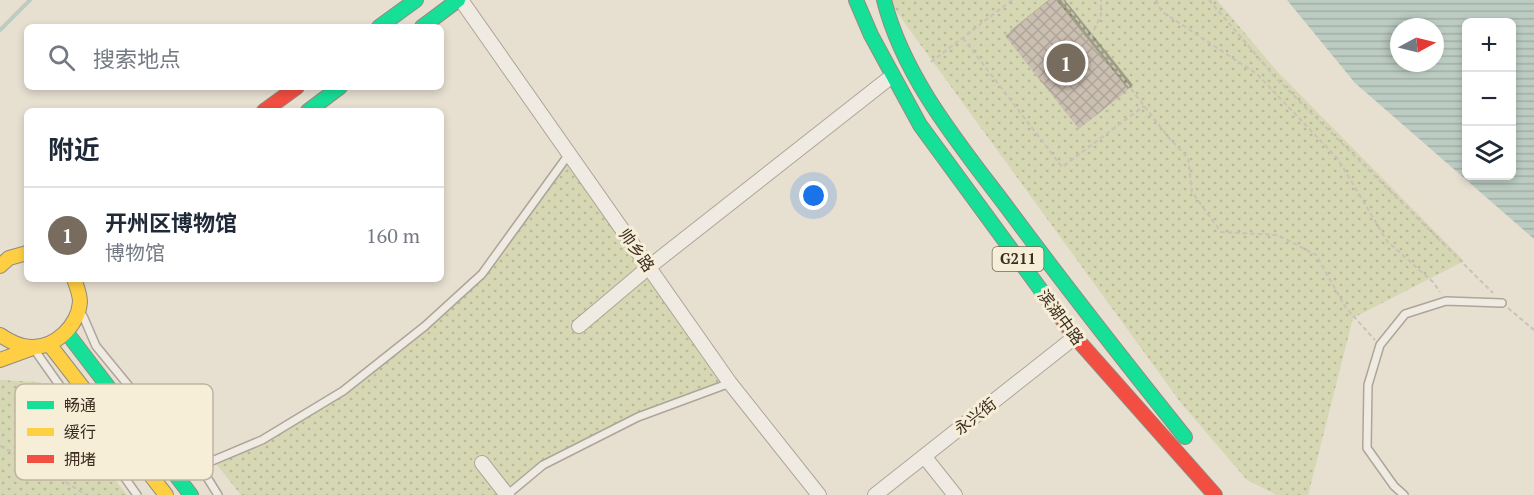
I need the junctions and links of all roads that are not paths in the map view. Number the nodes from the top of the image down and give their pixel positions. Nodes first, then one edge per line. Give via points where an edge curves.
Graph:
1 (416, 0) edge
2 (460, 0) edge
3 (856, 0) edge
4 (884, 0) edge
5 (383, 24) edge
6 (426, 24) edge
7 (892, 76) junction
8 (293, 90) edge
9 (336, 90) edge
10 (268, 108) edge
11 (312, 108) edge
12 (569, 154) junction
13 (0, 243) edge
14 (24, 254) edge
15 (5, 262) edge
16 (649, 267) junction
17 (76, 282) edge
18 (1502, 303) road end
19 (79, 307) junction
20 (579, 326) dead end
21 (67, 333) junction
22 (0, 335) edge
23 (1075, 337) junction
24 (49, 345) junction
25 (33, 348) junction
26 (0, 360) edge
27 (730, 382) junction
28 (58, 384) edge
29 (79, 384) edge
30 (106, 384) edge
31 (129, 384) edge
32 (1196, 451) dead end
33 (924, 456) junction
34 (213, 461) edge
35 (482, 463) dead end
36 (126, 480) edge
37 (152, 480) edge
38 (154, 480) edge
39 (179, 480) edge
40 (184, 480) edge
41 (209, 480) edge
42 (156, 483) junction
43 (1219, 486) edge
44 (190, 494) edge
45 (137, 495) edge
46 (166, 495) edge
47 (218, 495) edge
48 (507, 495) edge
49 (819, 495) edge
50 (875, 495) edge
51 (955, 495) edge
52 (1404, 495) edge

1 - 5 main road
2 - 6 main road
2 - 12 street, 帅乡路
3 - 7 main road, 滨湖中路 / G211
4 - 32 main road, 滨湖中路 / G211 via 891,27 949,130 1092,321
7 - 16 street
7 - 23 main road, 滨湖中路 / G211 via 920,125
8 - 10 main road
9 - 11 main road
12 - 16 street, 帅乡路
12 - 34 lane via 482,274 425,326 343,391 262,440
13 - 15 main road
14 - 15 main road
16 - 20 street
16 - 27 street, 帅乡路
17 - 19 main road
18 - 52 lane via 1446,301 1406,314 1380,345 1368,385 1367,448
19 - 21 main road
19 - 31 lane via 96,346
21 - 24 main road
21 - 30 main road
22 - 25 main road via 14,344
23 - 33 street, 永兴街
23 - 43 main road, 滨湖中路 / G211
24 - 25 main road
24 - 29 main road
25 - 26 main road
25 - 28 lane
27 - 48 lane via 638,417 543,465
27 - 49 street, 帅乡路
33 - 50 street, 永兴街
33 - 51 street
35 - 48 street
36 - 45 lane
37 - 42 lane
38 - 42 main road
39 - 44 main road
40 - 44 lane
41 - 47 lane
42 - 46 main road

